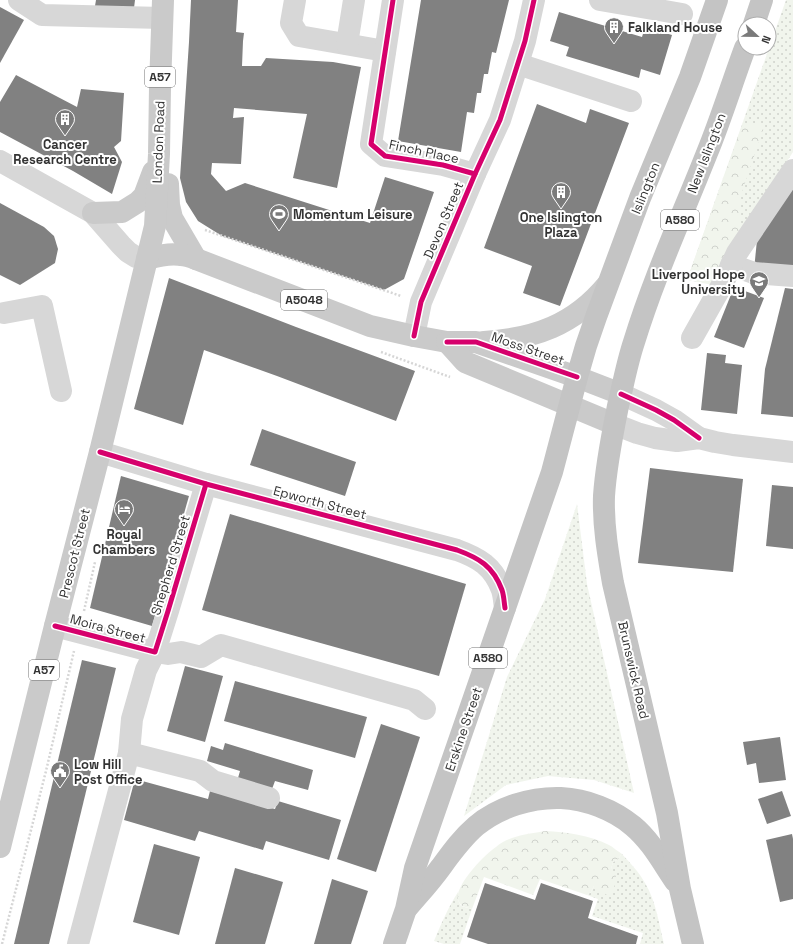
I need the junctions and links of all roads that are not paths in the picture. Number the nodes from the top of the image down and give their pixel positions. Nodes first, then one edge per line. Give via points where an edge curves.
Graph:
1 (18, 0) edge
2 (295, 0) edge
3 (354, 0) edge
4 (394, 0) edge
5 (534, 0) edge
6 (600, 0) edge
7 (717, 0) edge
8 (762, 0) edge
9 (162, 9) edge
10 (682, 14) dead end
11 (757, 16) edge
12 (347, 44) junction
13 (386, 51) junction
14 (742, 56) edge
15 (518, 64) junction
16 (631, 101) dead end
17 (159, 154) junction
18 (0, 161) edge
19 (793, 170) edge
20 (474, 174) junction
21 (94, 213) junction
22 (147, 259) junction
23 (196, 259) junction
24 (727, 274) junction
25 (793, 276) edge
26 (607, 285) junction
27 (4, 313) dead end
28 (414, 336) junction
29 (692, 338) dead end
30 (447, 342) junction
31 (476, 342) junction
32 (577, 377) junction
33 (61, 391) dead end
34 (621, 394) junction
35 (570, 406) junction
36 (614, 424) junction
37 (699, 438) junction
38 (100, 452) junction
39 (793, 452) edge
40 (206, 484) junction
41 (505, 608) junction
42 (55, 626) junction
43 (155, 652) junction
44 (426, 709) dead end
45 (129, 753) junction
46 (269, 798) dead end
47 (0, 847) edge
48 (680, 889) junction
49 (406, 910) junction
50 (78, 944) edge
51 (394, 944) edge
52 (693, 944) edge

1 - 9 street via 42,15
2 - 12 street via 291,24 299,36
3 - 12 street
4 - 13 street
5 - 15 street, Devon Street
6 - 10 street
7 - 26 highway, Islington / A580 via 690,77
8 - 11 highway
9 - 17 main road, London Road / A57
12 - 13 street
13 - 20 street, Finch Place via 371,144 385,156 443,165
14 - 34 highway, New Islington / A580 via 708,151 657,276 634,342
15 - 16 street
15 - 20 street, Devon Street via 500,120
17 - 21 main road via 144,196 138,202 122,212
17 - 22 main road, London Road / A57 via 155,226
17 - 23 main road via 168,184 172,218
18 - 21 street
19 - 24 street via 737,253
20 - 28 street, Devon Street via 421,302
21 - 22 street via 128,252
22 - 23 main road, Moss Street / A5048 via 170,254
22 - 38 main road, Prescot Street / A57
23 - 28 main road, Moss Street / A5048 via 370,326
24 - 25 street
24 - 29 street
26 - 31 main road via 584,309 544,331 514,339
26 - 32 highway, Islington / A580
27 - 33 street via 42,306
28 - 30 main road, Moss Street / A5048
30 - 31 main road, Moss Street / A5048
30 - 35 main road via 465,362
31 - 32 main road, Moss Street / A5048
32 - 34 main road, Moss Street / A5048
32 - 35 highway, Erskine Street / A580
34 - 36 highway, Brunswick Road / A580
34 - 37 street via 674,420
35 - 36 main road
35 - 41 highway, Erskine Street / A580 via 552,472
36 - 37 street via 654,438 677,441
36 - 48 highway, Brunswick Road / A580 via 605,492 608,552 667,813
37 - 39 street
38 - 40 street, Epworth Street
38 - 42 main road, Prescot Street / A57
40 - 41 street, Epworth Street via 472,556 486,565 494,575 502,590
40 - 43 street, Shepherd Street
41 - 49 highway, Erskine Street / A580 via 415,868
42 - 43 street, Moira Street
42 - 47 main road, Prescot Street / A57
43 - 44 street, Moira Street via 181,652 201,656 221,645 414,700
43 - 45 street, Shepherd Street via 146,670 132,719
45 - 46 street via 200,771 213,781
45 - 50 street, Shepherd Street
48 - 49 highway, A580 via 644,836 620,817 576,800 545,799 502,810 477,825 463,837
48 - 52 highway, Brunswick Road / A580
49 - 51 highway, Erskine Street / A580

